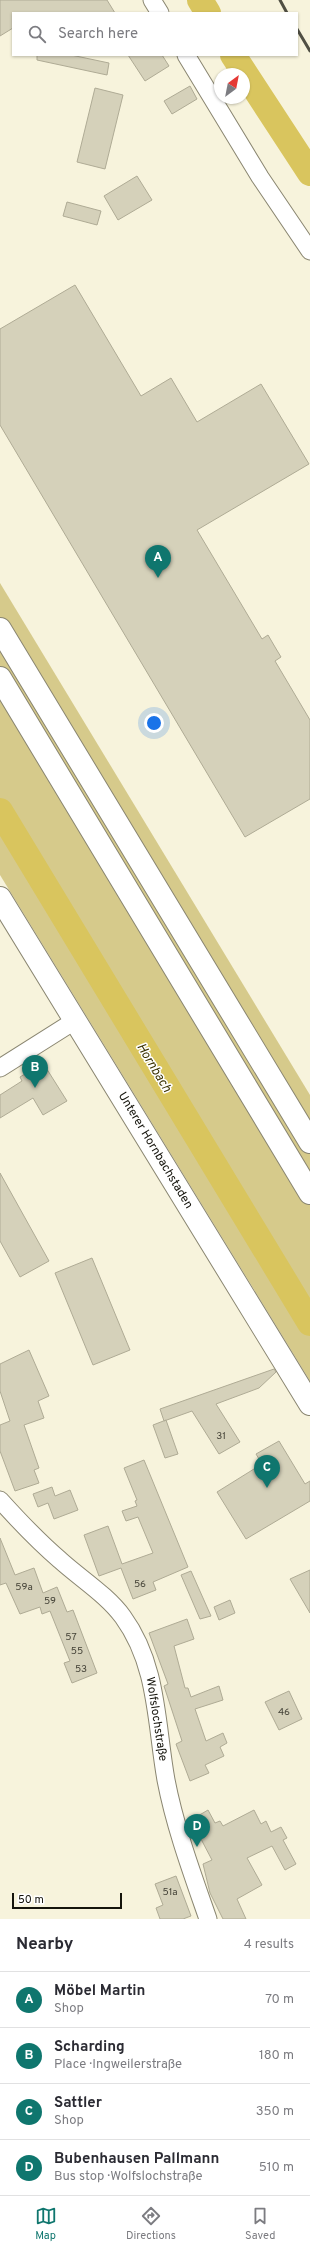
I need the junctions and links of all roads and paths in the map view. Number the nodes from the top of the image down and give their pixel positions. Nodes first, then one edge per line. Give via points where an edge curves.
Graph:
1 (152, 0) edge
2 (159, 12) edge
3 (187, 56) edge
4 (310, 251) edge
5 (0, 629) edge
6 (0, 678) edge
7 (0, 898) edge
8 (76, 1020) junction
9 (0, 1068) edge
10 (310, 1142) edge
11 (310, 1193) edge
12 (310, 1404) edge
13 (0, 1500) edge
14 (208, 1919) edge

1 - 2 street
3 - 4 street via 260,177
5 - 10 main road
6 - 11 main road
7 - 8 main road, Unterer Hornbachstaden
8 - 9 street
8 - 12 main road, Unterer Hornbachstaden
13 - 14 street, Wolfslochstraße via 60,1560 122,1616 136,1639 152,1681 173,1810

